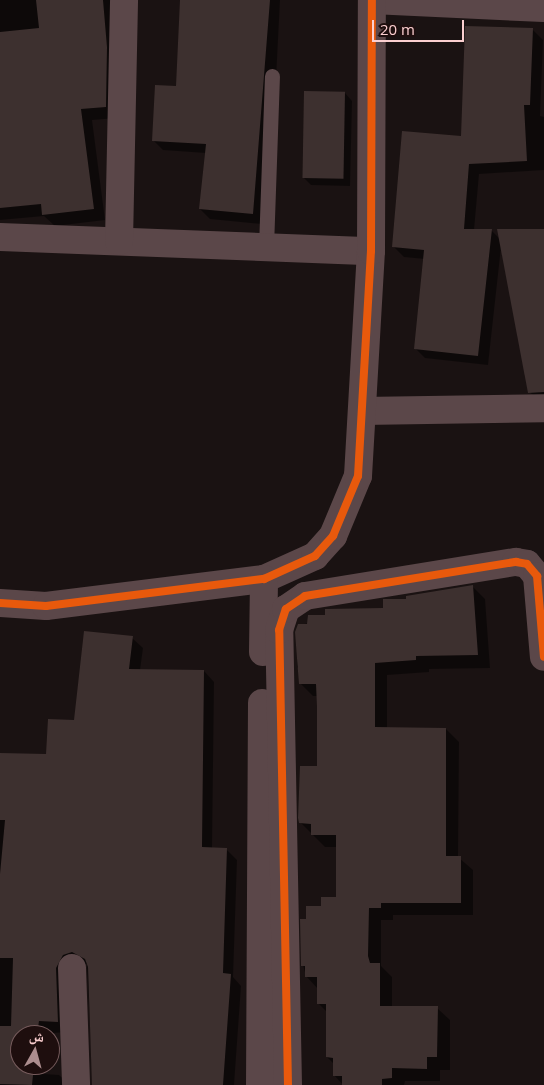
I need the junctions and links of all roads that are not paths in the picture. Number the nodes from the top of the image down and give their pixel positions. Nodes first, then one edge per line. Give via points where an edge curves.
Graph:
1 (124, 0) edge
2 (372, 0) edge
3 (544, 8) edge
4 (272, 76) dead end
5 (0, 237) edge
6 (119, 241) junction
7 (266, 247) junction
8 (371, 251) junction
9 (544, 408) edge
10 (362, 411) junction
11 (264, 579) junction
12 (0, 603) edge
13 (544, 657) edge
14 (72, 968) dead end
15 (76, 1085) edge
16 (260, 1085) edge
17 (288, 1085) edge

1 - 6 street
2 - 3 street
2 - 8 street
4 - 7 lane
5 - 6 street
6 - 7 street
7 - 8 street
8 - 10 street
9 - 10 street
10 - 11 street via 358,476 333,536 315,556
11 - 12 street via 46,606
11 - 16 street
13 - 17 street via 537,576 527,564 516,562 305,596 286,609 279,630
14 - 15 street

